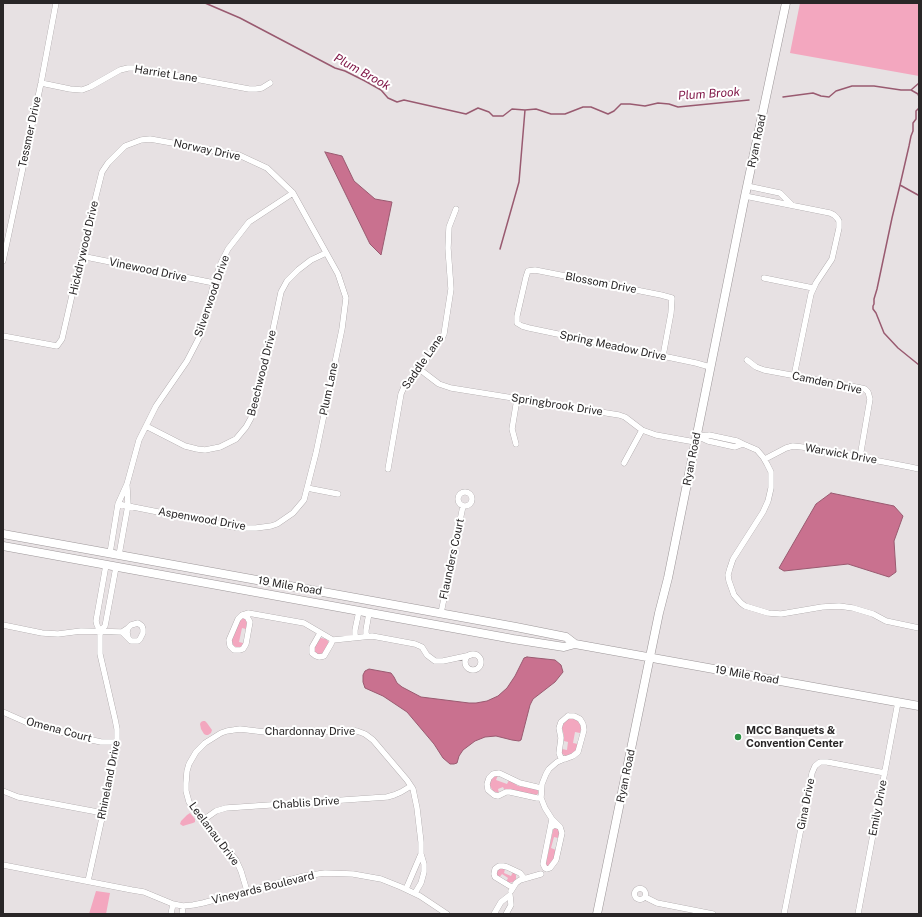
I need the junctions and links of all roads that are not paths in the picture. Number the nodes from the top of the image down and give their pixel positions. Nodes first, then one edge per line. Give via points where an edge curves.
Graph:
1 (56, 3) edge
2 (786, 3) edge
3 (41, 83) junction
4 (270, 83) dead end
5 (117, 153) joint
6 (747, 186) junction
7 (293, 193) junction
8 (745, 196) junction
9 (793, 206) junction
10 (456, 209) dead end
11 (326, 253) junction
12 (81, 256) junction
13 (3, 260) edge
14 (764, 278) dead end
15 (214, 284) junction
16 (813, 288) junction
17 (517, 323) joint
18 (3, 336) edge
19 (663, 356) junction
20 (746, 360) dead end
21 (710, 367) junction
22 (418, 368) junction
23 (794, 376) junction
24 (517, 399) junction
25 (146, 426) junction
26 (642, 430) junction
27 (696, 439) junction
28 (516, 444) dead end
29 (860, 457) junction
30 (765, 459) junction
31 (624, 463) dead end
32 (388, 469) dead end
33 (919, 469) edge
34 (127, 484) junction
35 (307, 488) junction
36 (338, 494) dead end
37 (118, 504) junction
38 (128, 505) junction
39 (463, 506) dead end
40 (284, 520) joint
41 (3, 534) edge
42 (3, 546) edge
43 (87, 549) junction
44 (110, 553) junction
45 (119, 555) junction
46 (81, 560) junction
47 (106, 565) junction
48 (116, 566) junction
49 (181, 566) junction
50 (175, 577) junction
51 (362, 599) junction
52 (357, 610) junction
53 (369, 613) junction
54 (441, 613) junction
55 (251, 614) junction
56 (242, 615) junction
57 (463, 618) junction
58 (250, 622) junction
59 (3, 625) edge
60 (128, 628) junction
61 (455, 628) junction
62 (919, 628) edge
63 (100, 631) junction
64 (122, 632) junction
65 (320, 633) junction
66 (552, 634) junction
67 (366, 636) junction
68 (128, 637) junction
69 (355, 637) junction
70 (333, 640) junction
71 (547, 644) junction
72 (575, 644) junction
73 (471, 655) junction
74 (458, 658) junction
75 (650, 658) junction
76 (465, 662) junction
77 (898, 702) junction
78 (919, 706) edge
79 (3, 712) edge
80 (213, 738) joint
81 (117, 742) junction
82 (559, 753) junction
83 (565, 759) junction
84 (557, 762) junction
85 (885, 773) junction
86 (411, 786) junction
87 (541, 788) junction
88 (3, 791) edge
89 (541, 798) junction
90 (103, 813) junction
91 (552, 819) junction
92 (202, 821) junction
93 (551, 827) junction
94 (560, 827) junction
95 (421, 854) junction
96 (543, 864) junction
97 (3, 865) edge
98 (550, 868) junction
99 (541, 874) junction
100 (524, 878) junction
101 (88, 881) junction
102 (513, 888) junction
103 (406, 889) junction
104 (247, 891) junction
105 (416, 893) junction
106 (510, 895) junction
107 (645, 897) dead end
108 (173, 904) junction
109 (183, 906) junction
110 (171, 914) edge
111 (182, 914) edge
112 (447, 914) edge
113 (494, 914) edge
114 (506, 914) edge
115 (597, 914) edge
116 (714, 914) edge
117 (784, 914) edge
118 (858, 914) edge

1 - 3 street, Tessmer Drive
2 - 6 main road, Ryan Road
3 - 4 street, Harriet Lane via 82,90 128,68 249,88 262,88
3 - 13 street, Tessmer Drive
5 - 7 street, Norway Drive via 125,146 150,139 239,155 267,168
5 - 12 street, Hickdrywood Drive via 102,172
6 - 8 main road, Ryan Road
6 - 9 street via 780,193
7 - 11 street, Norway Drive
7 - 15 street, Silverwood Drive via 249,222 228,249
8 - 9 street
8 - 21 main road, Ryan Road
9 - 16 street via 830,213 839,221 832,258
10 - 22 street, Saddle Lane via 449,227 450,289 444,334
11 - 25 street, Beechwood Drive via 298,270 281,292 251,418 236,439 220,447 197,449 185,446
11 - 35 street, Plum Lane via 338,274 346,298 342,329
12 - 15 street, Vinewood Drive
12 - 18 street, Hickdrywood Drive via 62,339 58,346
14 - 16 street
15 - 25 street, Silverwood Drive via 200,336
16 - 23 street
17 - 19 street, Spring Meadow Drive via 528,328
17 - 19 street, Blossom Drive via 528,271 535,270 667,296 672,298 672,308
19 - 21 street, Spring Meadow Drive
20 - 23 street, Camden Drive via 760,369
21 - 27 main road, Ryan Road
22 - 24 street, Springbrook Drive via 439,384 450,388
22 - 32 street, Saddle Lane via 404,387
23 - 29 street, Camden Drive via 861,388 868,392 870,398
24 - 26 street, Springbrook Drive via 619,415
24 - 28 street via 512,429
25 - 34 street, Silverwood Drive via 139,440
26 - 27 street, Springbrook Drive via 656,435
26 - 31 street
27 - 30 street, Springbrook Drive via 735,447 743,444 756,450
27 - 75 main road, Ryan Road
29 - 30 street, Warwick Drive via 793,446
29 - 33 street, Warwick Drive
30 - 62 street via 772,480 767,506 733,559 728,575 734,595 741,603 768,613 781,614 839,606 873,614 886,621
34 - 37 street, Silverwood Drive
34 - 38 street, Silverwood Drive
35 - 36 street
35 - 40 street, Plum Lane via 304,500
37 - 38 street, Aspenwood Drive
37 - 44 street, Silverwood Drive
38 - 40 street, Aspenwood Drive via 239,528 272,526
38 - 45 street, Silverwood Drive
39 - 54 street, Flaunders Court
41 - 43 main road, 19 Mile Road
42 - 46 main road, 19 Mile Road
43 - 44 main road, 19 Mile Road
43 - 46 main road via 81,552
44 - 45 main road, 19 Mile Road
45 - 49 main road, 19 Mile Road
46 - 47 main road, 19 Mile Road
47 - 48 main road, 19 Mile Road
47 - 63 street, Rhineland Drive via 96,621
48 - 50 main road, 19 Mile Road
48 - 63 street, Rhineland Drive via 105,626
49 - 50 main road via 180,574
49 - 51 main road, 19 Mile Road
50 - 52 main road, 19 Mile Road
51 - 52 main road via 356,602
51 - 54 main road, 19 Mile Road
52 - 53 main road, 19 Mile Road
52 - 69 street
53 - 61 main road, 19 Mile Road
53 - 67 street
54 - 57 main road, 19 Mile Road
55 - 56 street
55 - 58 street
55 - 65 street via 304,624
56 - 58 street
56 - 58 street via 229,640 234,650 240,650 245,646
57 - 61 main road via 462,625
57 - 66 main road, 19 Mile Road
59 - 63 street via 51,634
60 - 64 street
60 - 68 street
60 - 68 street via 133,623 138,623 143,630 138,641 131,641
61 - 71 main road, 19 Mile Road
63 - 64 street
63 - 81 street, Rhineland Drive via 100,654 117,728
64 - 68 street
65 - 70 street
65 - 70 street via 312,647 312,652 316,656 324,656
66 - 71 main road via 552,640
66 - 72 main road, 19 Mile Road via 566,637
67 - 69 street
67 - 74 street via 415,644 439,662
69 - 70 street
71 - 72 main road, 19 Mile Road via 564,647
72 - 75 main road, 19 Mile Road
73 - 74 street
73 - 76 street
73 - 76 street via 479,658 478,667 471,669
74 - 76 street
75 - 77 main road, 19 Mile Road
75 - 115 main road, Ryan Road
77 - 78 main road, 19 Mile Road
77 - 85 street, Emily Drive
79 - 81 street, Omena Court via 38,726 101,742
80 - 86 street, Chardonnay Drive via 227,731 240,729 281,734 357,731 373,740
80 - 92 street, Leelanau Drive via 193,757 186,777 189,802
81 - 90 street, Rhineland Drive
82 - 83 street via 561,758
82 - 83 street via 562,738 561,722 568,716 577,717 584,727 580,749
82 - 84 street
83 - 84 street
84 - 87 street via 549,769
85 - 117 street, Gina Drive via 827,762 820,762 815,766
85 - 118 street, Emily Drive
86 - 92 street, Chablis Drive via 387,797 226,808
86 - 95 street, Chardonnay Drive via 418,808
87 - 89 street
87 - 89 street via 520,783 499,773 488,778 487,784 488,790 494,795 510,792
88 - 90 street via 18,797
89 - 91 street
90 - 101 street, Rhineland Drive
91 - 93 street
91 - 94 street
92 - 104 street, Leelanau Drive via 236,860
93 - 94 street
93 - 96 street
94 - 98 street via 562,833 556,860
95 - 103 street, Chardonnay Drive
95 - 105 street, Chardonnay Drive via 424,872
96 - 98 street
96 - 99 street
97 - 101 street, Vineyards Boulevard
98 - 99 street
99 - 100 street
100 - 102 street
100 - 102 street via 518,871 507,866 495,869 495,877
101 - 108 street, Vineyards Boulevard via 144,892
102 - 106 street
103 - 104 street, Vineyards Boulevard via 366,876 325,874 304,876
103 - 105 street, Vineyards Boulevard
104 - 109 street, Vineyards Boulevard
105 - 112 street, Vineyards Boulevard
106 - 113 street via 501,902
106 - 114 street via 511,905
107 - 116 street via 657,903
108 - 109 street, Vineyards Boulevard
108 - 110 street
109 - 111 street

